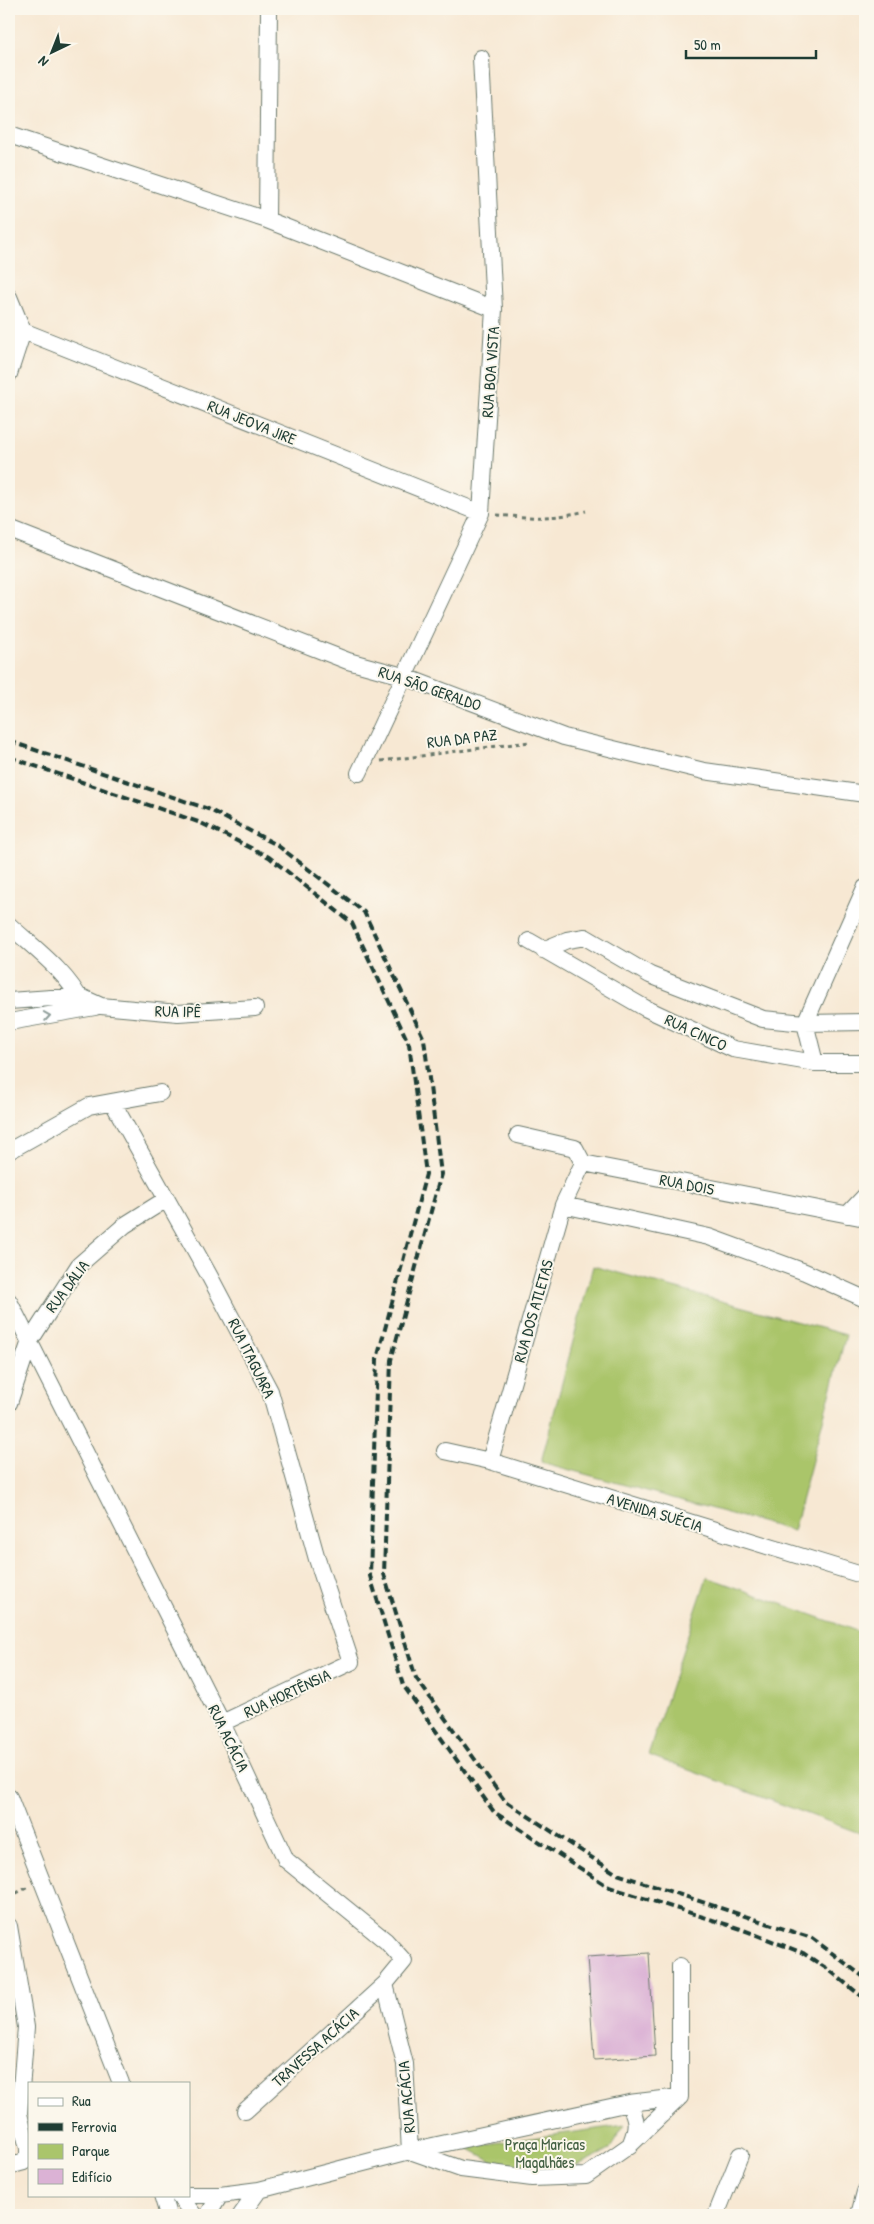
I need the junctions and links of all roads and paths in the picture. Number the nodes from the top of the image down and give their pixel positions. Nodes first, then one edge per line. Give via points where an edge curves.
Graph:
1 (269, 9) edge
2 (481, 58) dead end
3 (9, 135) edge
4 (267, 220) junction
5 (9, 297) edge
6 (494, 309) junction
7 (16, 328) edge
8 (9, 374) edge
9 (586, 511) dead end
10 (481, 513) junction
11 (9, 529) edge
12 (403, 676) junction
13 (535, 741) dead end
14 (361, 768) joint
15 (865, 794) edge
16 (865, 888) edge
17 (9, 925) edge
18 (9, 1001) edge
19 (89, 1004) junction
20 (255, 1008) dead end
21 (9, 1022) edge
22 (865, 1022) edge
23 (805, 1024) junction
24 (815, 1063) junction
25 (865, 1063) edge
26 (160, 1093) dead end
27 (113, 1103) junction
28 (518, 1135) dead end
29 (9, 1151) edge
30 (583, 1163) junction
31 (865, 1196) edge
32 (166, 1200) junction
33 (563, 1204) junction
34 (847, 1215) junction
35 (865, 1218) edge
36 (865, 1299) edge
37 (9, 1301) edge
38 (30, 1341) junction
39 (9, 1403) edge
40 (444, 1451) dead end
41 (490, 1462) junction
42 (865, 1576) edge
43 (351, 1662) joint
44 (222, 1723) junction
45 (9, 1796) edge
46 (42, 1882) junction
47 (9, 1897) edge
48 (9, 1926) edge
49 (680, 1966) dead end
50 (385, 1984) junction
51 (121, 2082) edge
52 (680, 2096) junction
53 (629, 2103) junction
54 (245, 2111) dead end
55 (630, 2145) junction
56 (410, 2151) junction
57 (740, 2154) dead end
58 (9, 2166) edge
59 (259, 2190) junction
60 (865, 2192) edge
61 (190, 2195) edge
62 (220, 2195) junction
63 (162, 2196) edge
64 (179, 2196) edge
65 (168, 2215) edge
66 (194, 2215) edge
67 (208, 2215) edge
68 (241, 2215) edge
69 (716, 2215) edge
70 (858, 2215) edge

1 - 4 street
2 - 6 street
3 - 4 street
4 - 6 street, RUA BOA VISTA
5 - 7 street
6 - 10 street, RUA BOA VISTA
7 - 8 street
7 - 10 street, RUA JEOVA JIRE
9 - 10 path via 534,519
10 - 12 street, RUA BOA VISTA
11 - 12 street, RUA SÃO GERALDO via 340,657
12 - 14 street, RUA BOA VISTA
12 - 15 street, RUA SÃO GERALDO via 564,737 704,771
13 - 14 path, RUA DA PAZ
16 - 23 street
17 - 19 street
18 - 19 street
19 - 20 street, RUA IPÊ via 178,1013
21 -> 19 street
22 - 23 street, RUA CINCO
23 - 24 street
23 - 24 street, RUA CINCO via 763,1019 650,975 585,937 536,946 645,1008 734,1049
24 - 25 street, RUA CINCO
26 - 27 street
27 - 29 street via 89,1106
27 - 32 street, RUA ITAGUARA
28 - 30 street via 575,1148
30 - 33 street, RUA DOS ATLETAS
30 - 34 street, RUA DOIS
31 - 34 street
32 - 38 street, RUA DÁLIA via 125,1224 79,1265
32 - 43 street, RUA ITAGUARA via 270,1391 317,1559
33 - 36 street via 709,1237 805,1272
33 - 41 street, RUA DOS ATLETAS
34 - 35 street, RUA DOIS
37 - 38 street, RUA ACÁCIA
38 - 39 street, RUA DÁLIA
38 - 44 street, RUA ACÁCIA
40 - 41 street, AVENIDA SUÉCIA
41 - 42 street, AVENIDA SUÉCIA
43 - 44 street, RUA HORTÊNSIA
44 - 50 street, RUA ACÁCIA via 286,1860 386,1941 404,1961
45 - 46 street
46 - 47 path
46 - 51 street
48 - 58 street via 26,2027 19,2114 28,2155 24,2162
49 - 52 street
50 - 54 street, TRAVESSA ACÁCIA
50 - 56 street, RUA ACÁCIA via 405,2064
52 - 53 street
52 - 55 street
53 - 55 street via 636,2118
53 - 56 street
55 - 56 street via 586,2176 532,2178 461,2170
56 - 59 street
57 - 69 street
59 - 62 street
59 - 68 street
60 - 70 street
61 - 62 street
62 - 67 street
63 - 65 street
64 - 66 street

